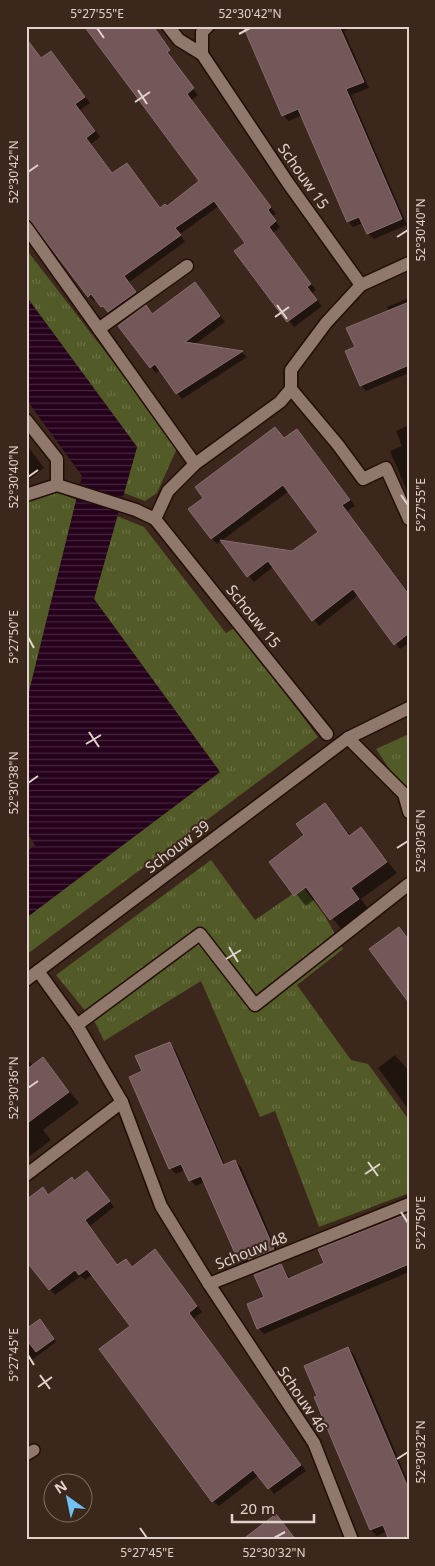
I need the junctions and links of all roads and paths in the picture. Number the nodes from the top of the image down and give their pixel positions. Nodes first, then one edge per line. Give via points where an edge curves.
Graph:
1 (168, 26) edge
2 (208, 26) edge
3 (202, 54) junction
4 (26, 227) edge
5 (409, 263) edge
6 (186, 266) dead end
7 (360, 284) junction
8 (100, 328) junction
9 (291, 389) junction
10 (26, 420) edge
11 (194, 464) junction
12 (57, 485) junction
13 (26, 494) edge
14 (155, 519) junction
15 (409, 520) edge
16 (409, 708) edge
17 (327, 734) dead end
18 (348, 738) junction
19 (406, 793) edge
20 (409, 812) edge
21 (409, 884) edge
22 (38, 971) junction
23 (26, 980) edge
24 (77, 1025) junction
25 (122, 1102) junction
26 (26, 1175) edge
27 (409, 1204) edge
28 (210, 1284) junction
29 (352, 1540) edge

1 - 3 street via 178,40
2 - 3 street via 202,32
3 - 7 street, Schouw 15
4 - 8 street
5 - 7 street
6 - 8 street
7 - 9 street via 326,322 291,370
8 - 11 street
9 - 11 street via 280,402
9 - 15 street via 363,479 386,468
10 - 12 street via 56,459
11 - 14 street via 168,491
12 - 13 street
12 - 14 street, Schouw 15
14 - 17 street, Schouw 15
16 - 18 street, Schouw 39
18 - 19 street
18 - 22 street, Schouw 39
19 - 20 street
21 - 24 street via 255,1005 200,934
22 - 23 street, Schouw 39
22 - 24 street, Schouw 48
24 - 25 street, Schouw 48
25 - 26 street
25 - 28 street, Schouw 48 via 161,1206
27 - 28 street, Schouw 48
28 - 29 street, Schouw 46 via 314,1443

